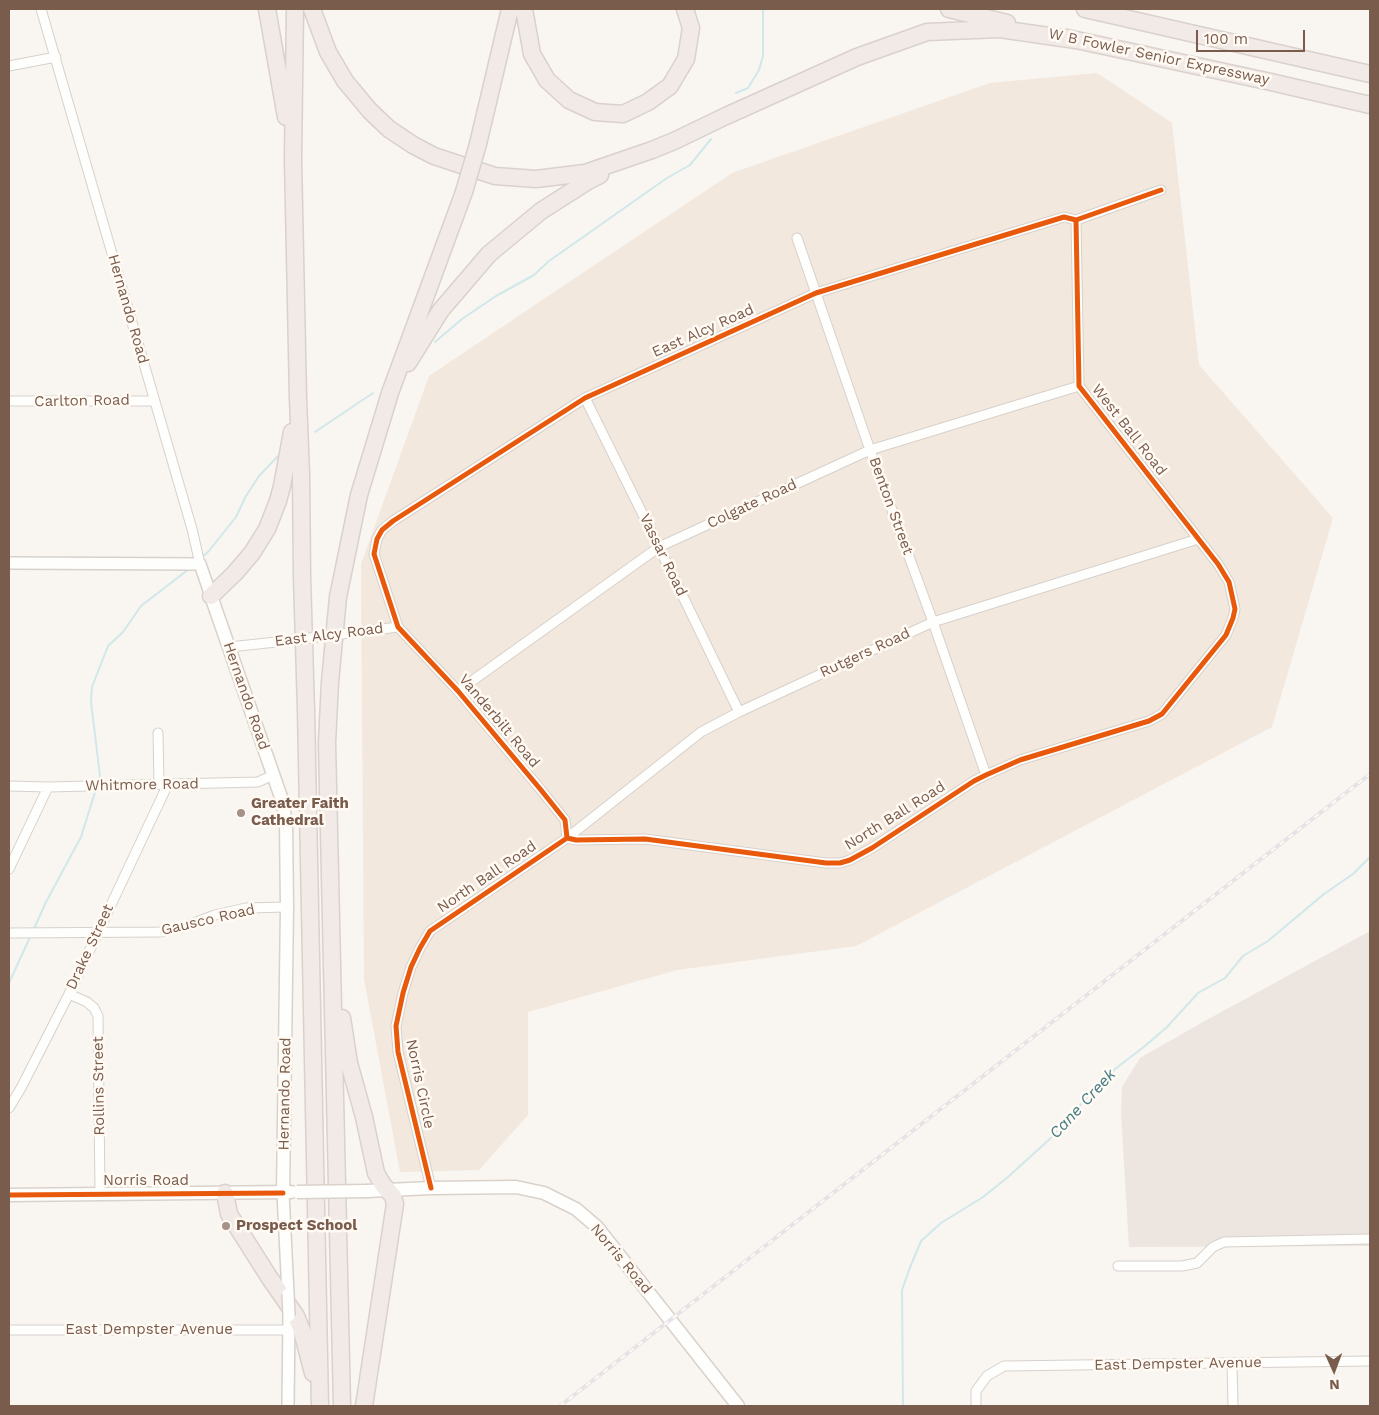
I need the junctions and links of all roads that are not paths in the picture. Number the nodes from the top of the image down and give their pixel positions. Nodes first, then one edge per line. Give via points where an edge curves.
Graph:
1 (41, 9) edge
2 (267, 9) edge
3 (295, 9) edge
4 (312, 9) edge
5 (510, 9) edge
6 (524, 9) edge
7 (685, 9) edge
8 (949, 9) edge
9 (1085, 9) edge
10 (1076, 40) junction
11 (56, 57) junction
12 (9, 66) edge
13 (1370, 74) edge
14 (1370, 105) edge
15 (652, 150) junction
16 (293, 159) junction
17 (1161, 190) dead end
18 (1076, 220) junction
19 (796, 238) dead end
20 (816, 293) junction
21 (1079, 386) junction
22 (390, 393) junction
23 (298, 398) junction
24 (585, 398) junction
25 (154, 401) junction
26 (9, 402) edge
27 (870, 450) junction
28 (1198, 539) junction
29 (659, 547) junction
30 (9, 563) edge
31 (200, 564) junction
32 (211, 596) junction
33 (1234, 602) joint
34 (933, 622) junction
35 (398, 627) junction
36 (230, 647) junction
37 (458, 691) junction
38 (739, 712) junction
39 (158, 732) dead end
40 (273, 775) junction
41 (986, 775) junction
42 (163, 784) junction
43 (9, 786) edge
44 (48, 787) junction
45 (567, 838) junction
46 (9, 869) edge
47 (287, 907) junction
48 (430, 931) joint
49 (97, 932) junction
50 (9, 933) edge
51 (332, 967) junction
52 (68, 994) junction
53 (9, 1108) edge
54 (431, 1188) junction
55 (388, 1190) junction
56 (225, 1193) junction
57 (283, 1193) junction
58 (100, 1194) junction
59 (9, 1195) edge
60 (1370, 1239) edge
61 (1118, 1266) dead end
62 (9, 1330) edge
63 (289, 1330) junction
64 (1370, 1361) edge
65 (1232, 1363) junction
66 (288, 1406) edge
67 (320, 1406) edge
68 (342, 1406) edge
69 (364, 1406) edge
70 (738, 1406) edge
71 (976, 1406) edge
72 (1233, 1406) edge

1 - 11 street, Hernando Road
2 - 16 highway
3 - 16 highway
4 - 15 highway via 328,52 370,111 389,129 434,156 495,176 536,179 585,173
5 - 22 highway, bridge via 464,192
6 - 7 highway via 532,54 547,80 569,100 595,112 623,114 670,86 686,60 690,28
8 - 10 highway, W B Fowler Senior Expressway
9 - 13 highway, W B Fowler Senior Expressway
10 - 14 highway, W B Fowler Senior Expressway
10 - 15 highway via 1000,29 927,32 857,57
11 - 12 street
11 - 25 street, Hernando Road
15 - 22 highway via 580,186 541,211 488,254 441,310
16 - 23 highway
17 - 18 street, East Alcy Road
18 - 20 street, East Alcy Road via 1064,217
18 - 21 street, West Ball Road
19 - 20 street, Benton Street
20 - 24 street, East Alcy Road
20 - 27 street, Benton Street
21 - 27 street, Colgate Road
21 - 28 street, West Ball Road
22 - 51 highway via 359,495 338,597 327,743
23 - 32 highway via 286,469 272,516 252,553
23 - 67 highway
24 - 29 street, Vassar Road
24 - 35 street, East Alcy Road via 382,530 374,554
25 - 26 street, Carlton Road
25 - 31 street, Hernando Road
27 - 29 street, Colgate Road
27 - 34 street, Benton Street
28 - 33 street, West Ball Road via 1229,582
28 - 34 street, Rutgers Road
29 - 37 street, Colgate Road
29 - 38 street, Vassar Road
30 - 31 street
31 - 32 street, Hernando Road
32 - 36 main road, Hernando Road
33 - 41 street, North Ball Road via 1233,618 1226,635 1162,714 1149,721 1020,760
34 - 38 street, Rutgers Road
34 - 41 street, Benton Street
35 - 36 street, East Alcy Road, bridge
35 - 37 street, Vanderbilt Road
36 - 40 main road, Hernando Road
37 - 45 street, Vanderbilt Road via 565,820
38 - 45 street, Rutgers Road via 701,732
39 - 42 street
40 - 42 street, Whitmore Road via 258,782
40 - 47 main road, Hernando Road via 286,822
41 - 45 street, North Ball Road via 872,848 840,863 645,839
42 - 44 street, Whitmore Road
42 - 49 street, Drake Street
43 - 44 street, Whitmore Road
44 - 46 street
45 - 48 street, North Ball Road
47 - 49 street, Gausco Road via 246,908 160,932
47 - 57 main road, Hernando Road
48 - 54 street, Norris Circle via 411,967 396,1026 398,1052
49 - 50 street, Gausco Road
49 - 52 street, Drake Street
51 - 55 highway via 349,1062 376,1173
51 - 68 highway
52 - 53 street, Drake Street
52 - 58 street, Rollins Street via 87,1002 98,1016
54 - 55 main road, Norris Road
54 - 70 main road, Norris Road via 516,1187 544,1193 576,1209 597,1227
55 - 57 main road, Norris Road, bridge
55 - 69 highway via 395,1204
56 - 57 main road, Norris Road
56 - 58 main road, Norris Road
56 - 67 highway via 229,1214 296,1316 311,1361
57 - 63 street, Hernando Road, bridge
58 - 59 main road, Norris Road
60 - 61 street via 1224,1242 1213,1247 1197,1263
62 - 63 street, East Dempster Avenue
63 - 66 street, Hernando Road
64 - 65 street, East Dempster Avenue
65 - 71 street, East Dempster Avenue via 1004,1366 987,1376 976,1391
65 - 72 street

